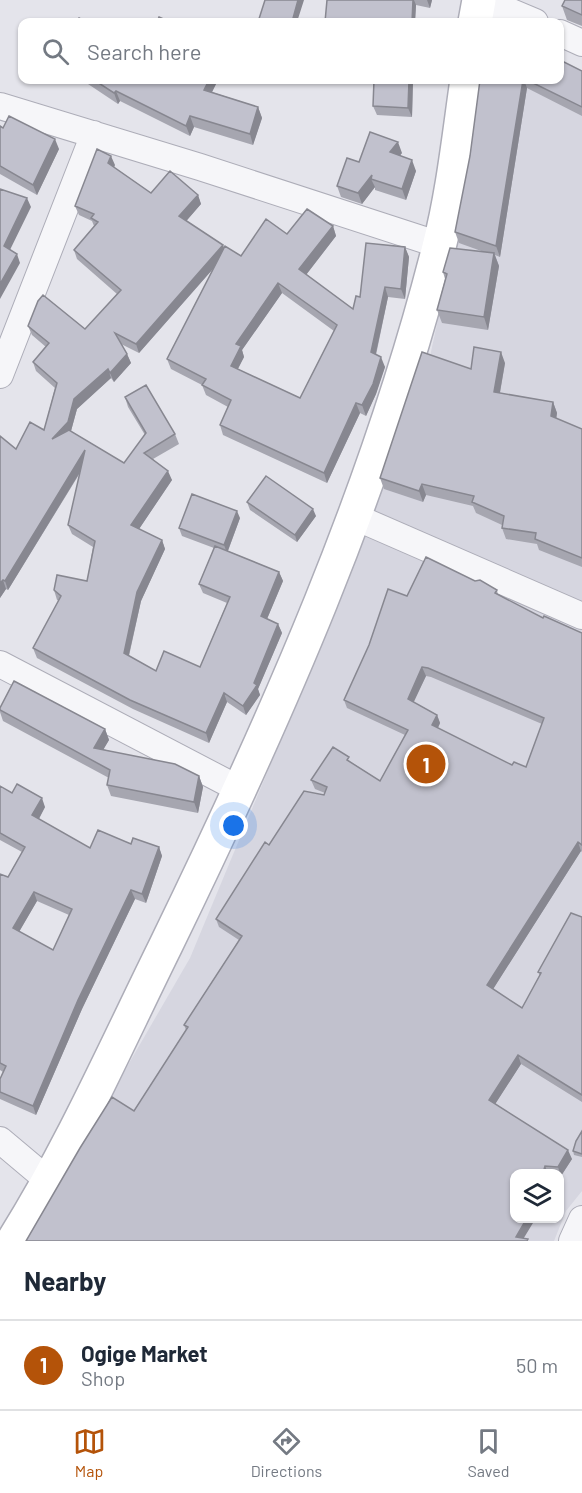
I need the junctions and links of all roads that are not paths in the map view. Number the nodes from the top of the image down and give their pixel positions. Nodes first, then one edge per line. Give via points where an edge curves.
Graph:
1 (481, 0) edge
2 (477, 18) edge
3 (525, 18) edge
4 (564, 35) edge
5 (582, 43) edge
6 (466, 84) edge
7 (0, 106) edge
8 (94, 134) junction
9 (440, 245) junction
10 (0, 375) edge
11 (353, 516) junction
12 (582, 616) edge
13 (0, 664) edge
14 (239, 789) junction
15 (0, 1140) edge
16 (50, 1182) junction
17 (582, 1219) edge
18 (13, 1241) edge
19 (572, 1241) edge

1 - 2 street
1 - 3 street
4 - 5 street
6 - 9 street
7 - 8 street
8 - 9 street
8 - 10 street
9 - 11 street via 391,414
11 - 12 street
11 - 14 street via 316,614
13 - 14 street
14 - 16 street
15 - 16 street
16 - 18 street
17 - 19 street

